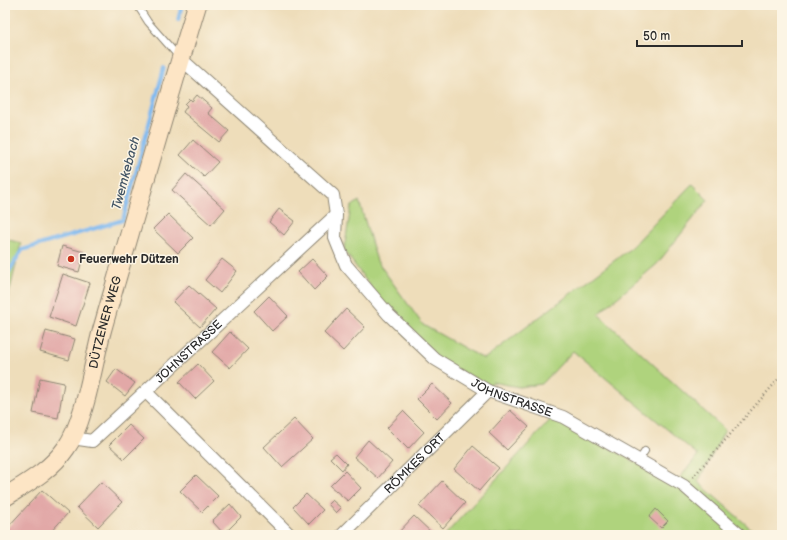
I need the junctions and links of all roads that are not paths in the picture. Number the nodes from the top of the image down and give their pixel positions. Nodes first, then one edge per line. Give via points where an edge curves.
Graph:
1 (137, 5) edge
2 (197, 5) edge
3 (180, 58) junction
4 (336, 215) junction
5 (488, 391) junction
6 (146, 392) junction
7 (72, 438) junction
8 (5, 497) edge
9 (290, 535) edge
10 (342, 535) edge
11 (740, 535) edge

1 - 3 lane via 148,22
2 - 3 street, DÜTZENER WEG
3 - 4 street, JOHNSTRASSE via 333,195
3 - 7 street, DÜTZENER WEG via 101,332 82,412
4 - 5 street, JOHNSTRASSE via 334,238 346,264 389,315 435,359
4 - 6 street, JOHNSTRASSE
5 - 10 street, RÖMKES ORT
5 - 11 street, JOHNSTRASSE via 563,417 642,456 684,486
6 - 7 street, JOHNSTRASSE via 92,441
6 - 9 street
7 - 8 street, DÜTZENER WEG via 48,468

